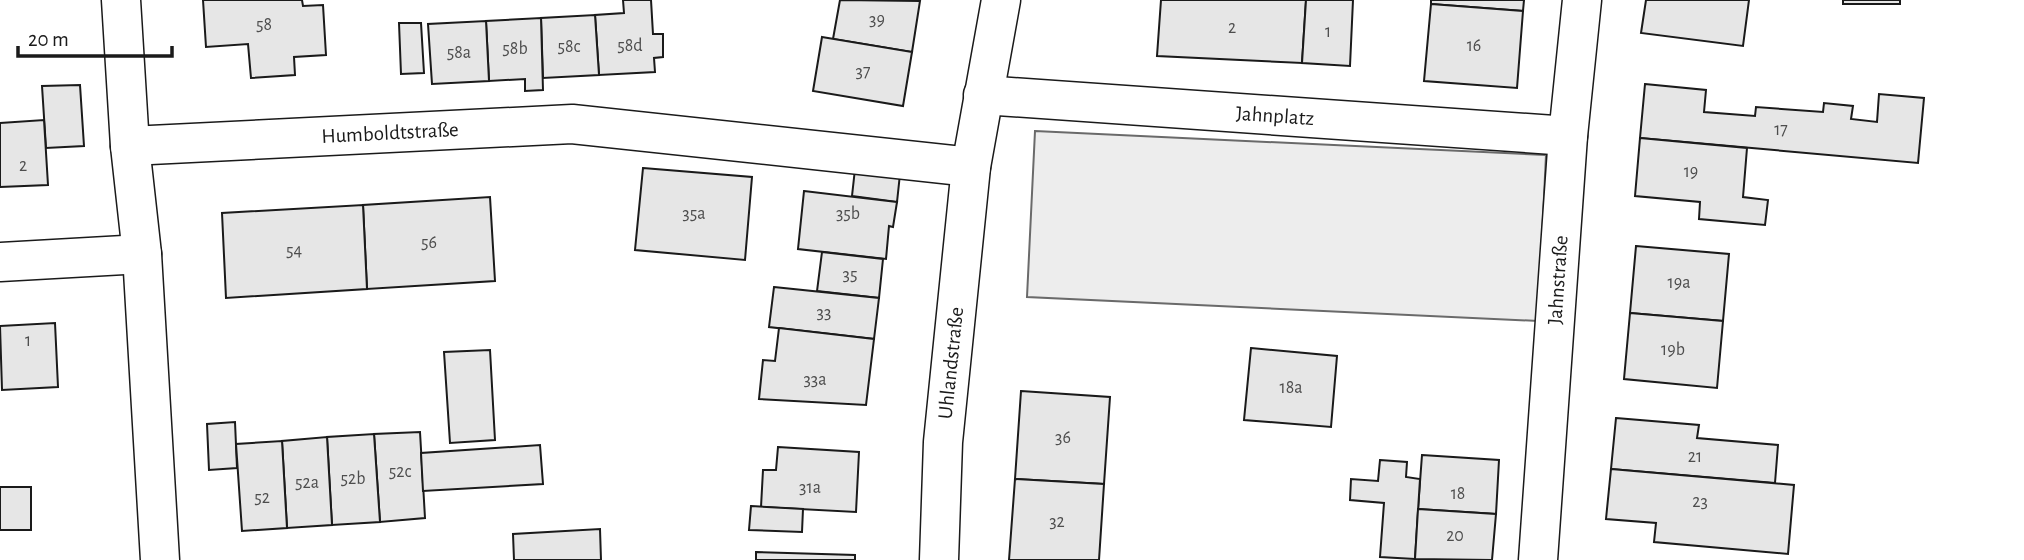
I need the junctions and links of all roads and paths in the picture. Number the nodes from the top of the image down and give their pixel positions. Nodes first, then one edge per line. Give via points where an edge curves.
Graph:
1 (121, 0) edge
2 (1001, 0) edge
3 (1582, 0) edge
4 (983, 95) junction
5 (1568, 136) junction
6 (130, 146) junction
7 (971, 167) junction
8 (142, 254) junction
9 (0, 262) edge
10 (160, 560) edge
11 (939, 560) edge
12 (1538, 560) edge

1 - 6 street
2 - 4 street, Uhlandstraße
3 - 5 street, Jahnstraße
4 - 5 street, Jahnplatz
4 - 7 street, Uhlandstraße
5 - 12 street, Jahnstraße
6 - 7 street, Humboldtstraße via 572,124
6 - 8 street
7 - 11 street, Uhlandstraße via 943,442
8 - 9 street
8 - 10 street

